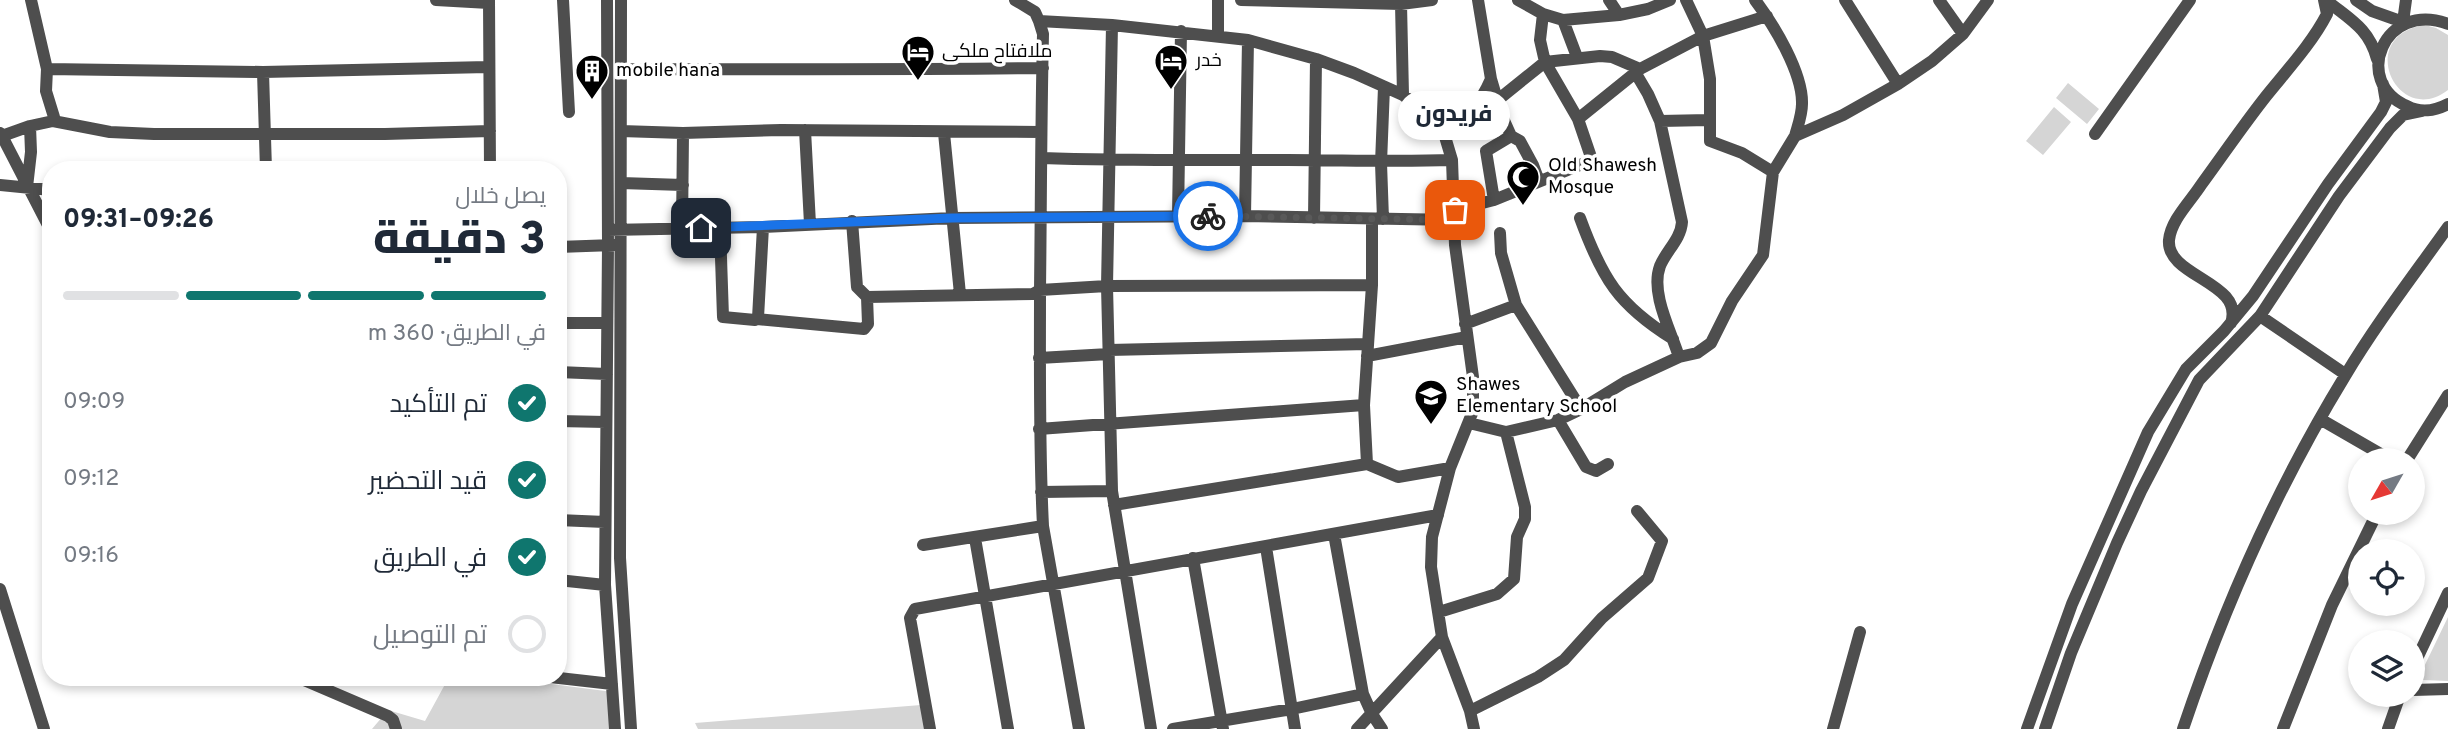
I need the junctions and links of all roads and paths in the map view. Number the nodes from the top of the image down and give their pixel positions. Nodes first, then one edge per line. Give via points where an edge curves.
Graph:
1 (31, 0) edge
2 (436, 0) edge
3 (563, 0) edge
4 (607, 0) edge
5 (621, 0) edge
6 (1015, 0) edge
7 (1218, 0) edge
8 (1241, 0) edge
9 (1433, 0) edge
10 (1478, 0) edge
11 (1518, 0) edge
12 (1609, 0) edge
13 (1670, 0) edge
14 (1686, 0) edge
15 (1755, 0) edge
16 (1845, 0) edge
17 (1940, 0) edge
18 (1988, 0) edge
19 (2190, 0) edge
20 (2325, 0) edge
21 (2356, 0) edge
22 (2406, 0) edge
23 (489, 2) edge
24 (1401, 4) junction
25 (1543, 14) junction
26 (1619, 15) junction
27 (1767, 16) junction
28 (2347, 17) junction
29 (1563, 20) junction
30 (1039, 21) junction
31 (2403, 22) junction
32 (2448, 24) edge
33 (1112, 25) junction
34 (1181, 32) junction
35 (1963, 34) junction
36 (1218, 36) junction
37 (1703, 36) junction
38 (2312, 37) junction
39 (1248, 40) junction
40 (1577, 57) junction
41 (1316, 59) junction
42 (1545, 62) junction
43 (488, 67) junction
44 (1043, 68) junction
45 (47, 69) junction
46 (621, 69) junction
47 (1637, 71) junction
48 (263, 72) junction
49 (2381, 78) junction
50 (1491, 79) junction
51 (1898, 84) junction
52 (1384, 86) junction
53 (1403, 95) junction
54 (1499, 100) junction
55 (2447, 105) edge
56 (2422, 110) junction
57 (569, 112) dead end
58 (1577, 118) junction
59 (1709, 120) junction
60 (53, 121) junction
61 (1660, 121) junction
62 (30, 126) junction
63 (805, 130) junction
64 (1443, 130) junction
65 (490, 131) junction
66 (621, 131) junction
67 (1041, 132) junction
68 (684, 133) junction
69 (944, 133) junction
70 (1, 134) edge
71 (265, 134) junction
72 (2095, 134) dead end
73 (1511, 136) junction
74 (1795, 136) junction
75 (1042, 158) junction
76 (1177, 160) junction
77 (1247, 160) junction
78 (1315, 160) junction
79 (1452, 160) junction
80 (266, 161) edge
81 (490, 161) edge
82 (1110, 161) junction
83 (1381, 163) junction
84 (1773, 172) junction
85 (1539, 181) junction
86 (621, 183) junction
87 (683, 185) junction
88 (0, 186) edge
89 (27, 187) junction
90 (42, 189) edge
91 (1494, 200) junction
92 (42, 214) edge
93 (1455, 215) junction
94 (1178, 216) junction
95 (1245, 216) junction
96 (952, 218) junction
97 (1108, 218) junction
98 (1314, 218) junction
99 (1580, 218) dead end
100 (1039, 219) junction
101 (1378, 219) junction
102 (852, 221) junction
103 (810, 224) junction
104 (762, 227) junction
105 (2448, 227) edge
106 (720, 228) junction
107 (682, 229) junction
108 (615, 230) junction
109 (1500, 233) dead end
110 (615, 245) junction
111 (567, 247) edge
112 (2204, 280) junction
113 (1372, 285) junction
114 (1107, 286) junction
115 (1040, 290) junction
116 (2257, 291) junction
117 (960, 294) junction
118 (867, 298) junction
119 (1516, 305) junction
120 (2260, 316) junction
121 (757, 319) junction
122 (567, 323) edge
123 (607, 323) junction
124 (2231, 323) junction
125 (1466, 331) junction
126 (1673, 339) junction
127 (1367, 350) junction
128 (1109, 352) junction
129 (1679, 357) junction
130 (1039, 358) junction
131 (567, 372) edge
132 (607, 374) junction
133 (2345, 374) junction
134 (2170, 394) junction
135 (2448, 395) edge
136 (2188, 402) junction
137 (1364, 405) junction
138 (1581, 409) junction
139 (2320, 419) junction
140 (1558, 420) junction
141 (567, 421) edge
142 (606, 422) junction
143 (1469, 423) junction
144 (1109, 425) junction
145 (1039, 429) junction
146 (1506, 432) junction
147 (2370, 448) edge
148 (2415, 448) edge
149 (2137, 460) junction
150 (1367, 464) junction
151 (1608, 464) dead end
152 (1450, 468) junction
153 (2152, 470) junction
154 (1112, 491) junction
155 (1041, 492) junction
156 (1114, 505) junction
157 (1637, 511) dead end
158 (1438, 514) junction
159 (567, 521) edge
160 (605, 523) junction
161 (2371, 525) edge
162 (1043, 526) junction
163 (1334, 534) junction
164 (975, 538) junction
165 (923, 545) dead end
166 (1266, 547) junction
167 (1193, 558) junction
168 (1125, 570) junction
169 (567, 581) edge
170 (1054, 583) junction
171 (605, 585) junction
172 (0, 589) edge
173 (2448, 593) edge
174 (985, 596) junction
175 (1439, 612) junction
176 (1860, 632) dead end
177 (1442, 637) junction
178 (2425, 642) edge
179 (624, 647) junction
180 (609, 648) junction
181 (567, 679) edge
182 (612, 684) junction
183 (318, 686) edge
184 (2448, 689) edge
185 (2425, 690) edge
186 (1363, 694) junction
187 (2396, 707) edge
188 (1292, 709) junction
189 (1470, 711) junction
190 (1372, 715) junction
191 (1223, 724) edge
192 (2187, 728) edge
193 (44, 729) edge
194 (396, 729) edge
195 (615, 729) edge
196 (631, 729) edge
197 (930, 729) edge
198 (1008, 729) edge
199 (1079, 729) edge
200 (1152, 729) edge
201 (1173, 729) edge
202 (1295, 729) edge
203 (1357, 729) edge
204 (1382, 729) edge
205 (1474, 729) edge
206 (1833, 729) edge
207 (2027, 729) edge
208 (2045, 729) edge
209 (2283, 729) edge
210 (2388, 729) edge

1 - 45 street
2 - 23 street
3 - 57 street
4 - 108 street
5 - 46 street
6 - 30 street via 1035,12
7 - 36 street
8 - 24 street
9 - 24 street
10 - 50 street
11 - 25 street
12 - 26 street
13 - 26 street
14 - 37 street
15 - 27 street
16 - 51 street
17 - 35 street
18 - 35 street
19 - 72 street
20 - 28 street
20 - 38 street via 2327,13
21 - 31 street
22 - 31 street
23 - 43 street
24 - 53 street
25 - 29 street
25 - 42 street via 1540,40
26 - 29 street
27 - 37 street
27 - 74 street via 1801,91
28 - 38 street via 2333,18
28 - 49 street via 2370,38
29 - 40 street
30 - 33 street
30 - 44 street via 1044,34
31 - 32 street via 2423,18
31 - 49 street via 2382,46
33 - 34 street
33 - 82 street
34 - 36 street
34 - 76 street
35 - 51 street
36 - 39 street
37 - 47 street
37 - 59 street via 1710,79
38 - 112 street via 2173,225 2169,243 2174,258
39 - 41 street
39 - 77 street
40 - 42 street
40 - 47 street via 1612,57
41 - 52 street
41 - 78 street
42 - 54 street
42 - 58 street
43 - 48 street
43 - 65 street
44 - 46 street
44 - 67 street
45 - 48 street
45 - 60 street via 46,91
46 - 66 street
47 - 58 street
47 - 61 street
48 - 71 street
49 - 56 street via 2399,103
49 - 116 street via 2386,102 2381,112
50 - 54 street
50 - 64 street via 1473,109
51 - 74 street via 1843,116
52 - 53 street
52 - 83 street
53 - 64 street
54 - 73 street
55 - 56 street
56 - 120 street via 2403,115 2390,128
58 - 85 street via 1592,160
59 - 61 street
59 - 84 street via 1710,141
60 - 62 street
60 - 71 street via 110,132
61 - 126 street via 1682,222 1659,270 1658,290
62 - 70 street
62 - 89 street
63 - 68 street
63 - 69 street
63 - 103 street
64 - 79 street
65 - 71 street
65 - 81 street
66 - 68 street
66 - 86 street
67 - 69 street
67 - 75 street
68 - 87 street
69 - 96 street
70 - 89 street
71 - 80 street
73 - 85 street via 1520,141
73 - 91 street via 1486,151
74 - 84 street
75 - 82 street
75 - 100 street
76 - 77 street
76 - 82 street
76 - 94 street
77 - 78 street
77 - 95 street
78 - 83 street
78 - 98 street
79 - 83 street
79 - 93 street
82 - 97 street
83 - 101 street
84 - 129 street via 1763,255 1711,343
85 - 91 street
86 - 87 street
86 - 108 street
87 - 107 street
88 - 89 street
89 - 90 street
89 - 92 street
91 - 93 street
93 - 101 street
93 - 125 street
94 - 95 street
94 - 97 street
95 - 98 street
96 - 100 street
96 - 102 street
96 - 117 street
97 - 100 street
97 - 114 street
98 - 101 street
99 - 126 street via 1615,292
100 - 115 street
101 - 113 street
102 - 103 street
102 - 118 street via 857,287
103 - 104 street
104 - 106 street
104 - 121 street
105 - 133 street
106 - 107 street
106 - 121 street via 723,317
107 - 108 street
108 - 110 street
109 - 119 street
110 - 111 street
110 - 123 street
110 - 179 street
112 - 116 street via 2236,297
112 - 124 street via 2230,302
113 - 114 street
113 - 127 street
114 - 115 street
114 - 128 street
115 - 117 street via 1033,294
115 - 130 street
116 - 124 street
117 - 118 street
118 - 121 street via 864,329
119 - 125 street
119 - 138 street
120 - 133 street
120 - 136 street via 2199,380
122 - 123 street
123 - 132 street
124 - 134 street via 2186,369
125 - 127 street
125 - 143 street via 1473,377
126 - 129 street
127 - 128 street
127 - 137 street
128 - 130 street
128 - 144 street
129 - 138 street
130 - 145 street
131 - 132 street
132 - 142 street
133 - 139 street
134 - 136 street via 2158,426 2161,432 2168,430
134 - 149 street
135 - 148 street
136 - 153 street
137 - 144 street
137 - 150 street
138 - 140 street
139 - 147 street
139 - 192 street via 2234,588
140 - 146 street
140 - 151 street via 1586,467 1596,471
141 - 142 street
142 - 160 street
143 - 146 street
143 - 152 street
144 - 145 street
144 - 154 street
145 - 155 street
146 - 175 street via 1525,507 1514,579 1497,594
149 - 153 street via 2155,443
149 - 207 street via 2072,604
150 - 152 street via 1398,477
150 - 156 street
152 - 158 street
153 - 208 street via 2093,597
154 - 155 street
154 - 156 street
155 - 162 street
156 - 168 street
157 - 189 street via 1662,541 1648,578 1602,618 1564,660
158 - 163 street
158 - 175 street via 1430,567
159 - 160 street
160 - 171 street
161 - 209 street via 2332,605
162 - 164 street
162 - 170 street
163 - 166 street
163 - 186 street
164 - 165 street
164 - 174 street
166 - 167 street
166 - 188 street
167 - 168 street
167 - 191 street
168 - 170 street
168 - 200 street
169 - 171 street
170 - 174 street
170 - 199 street
171 - 180 street
172 - 193 street
173 - 178 street
174 - 197 street via 915,609 910,618
174 - 198 street
175 - 177 street
176 - 206 street
177 - 189 street
177 - 190 street
179 - 180 street
179 - 196 street
180 - 182 street
181 - 182 street
182 - 195 street
183 - 194 street via 388,716
184 - 185 street
186 - 188 street
186 - 190 street
187 - 210 street
188 - 191 street
188 - 202 street
189 - 205 street
190 - 203 street
190 - 204 street
191 - 201 street

